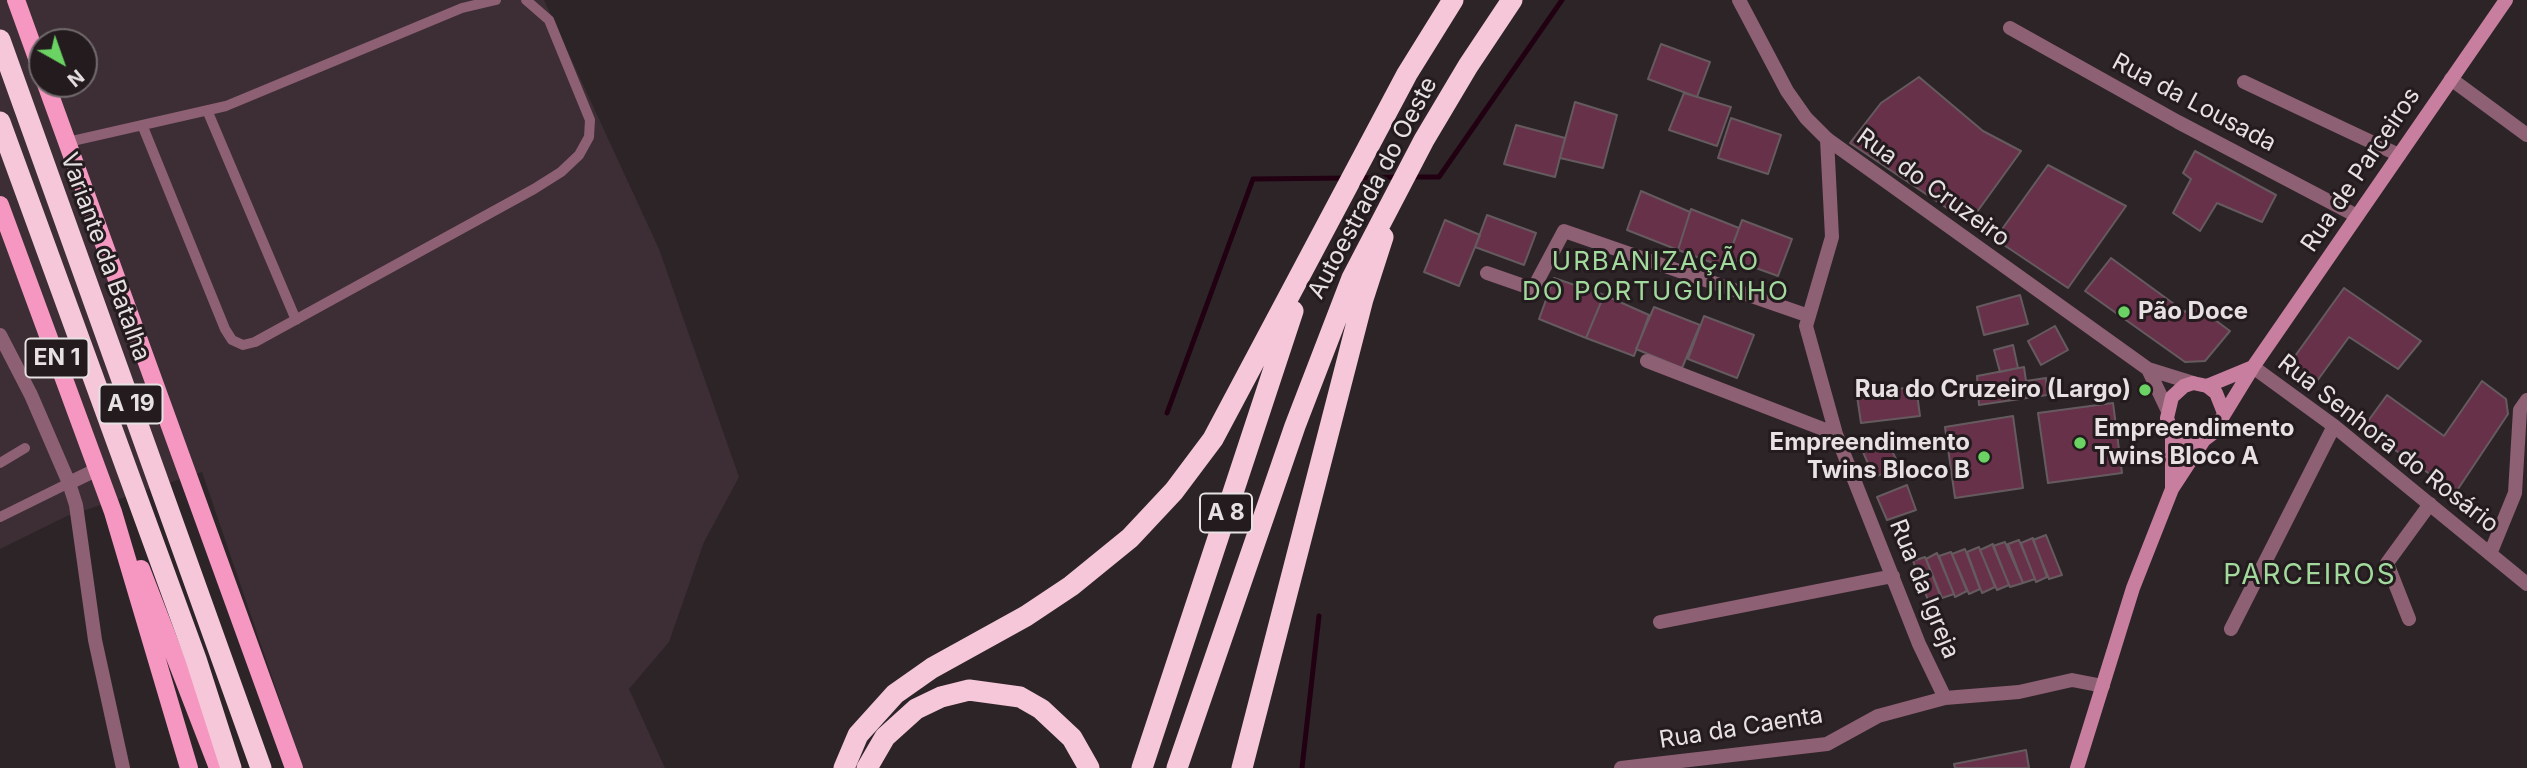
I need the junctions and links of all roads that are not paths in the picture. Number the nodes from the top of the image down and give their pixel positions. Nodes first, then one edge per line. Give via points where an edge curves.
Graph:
1 (16, 0) edge
2 (496, 0) edge
3 (526, 0) edge
4 (1453, 0) edge
5 (1512, 0) edge
6 (1739, 0) edge
7 (2506, 0) edge
8 (2010, 28) dead end
9 (28, 33) edge
10 (0, 40) edge
11 (2451, 79) junction
12 (2244, 82) dead end
13 (51, 98) edge
14 (207, 110) junction
15 (0, 122) edge
16 (143, 127) junction
17 (2527, 135) edge
18 (1827, 139) junction
19 (68, 142) junction
20 (2399, 155) junction
21 (0, 205) edge
22 (2357, 216) junction
23 (1311, 259) junction
24 (1487, 273) dead end
25 (1360, 281) junction
26 (1809, 316) junction
27 (296, 320) junction
28 (0, 335) edge
29 (1647, 361) dead end
30 (2253, 367) junction
31 (2148, 369) junction
32 (2200, 384) junction
33 (2527, 400) edge
34 (2167, 409) junction
35 (2224, 413) junction
36 (2334, 426) junction
37 (2172, 432) junction
38 (1836, 434) junction
39 (2204, 440) junction
40 (25, 448) dead end
41 (0, 463) edge
42 (98, 469) junction
43 (69, 483) junction
44 (2172, 489) junction
45 (2430, 504) junction
46 (113, 512) junction
47 (0, 517) edge
48 (2490, 554) junction
49 (1893, 576) junction
50 (2527, 584) edge
51 (2409, 619) dead end
52 (1660, 622) dead end
53 (2231, 629) dead end
54 (2103, 686) junction
55 (1945, 698) junction
56 (123, 768) edge
57 (189, 768) edge
58 (218, 768) edge
59 (230, 768) edge
60 (261, 768) edge
61 (294, 768) edge
62 (844, 768) edge
63 (867, 768) edge
64 (1089, 768) edge
65 (1142, 768) edge
66 (1177, 768) edge
67 (1242, 768) edge
68 (1621, 768) edge
69 (2077, 768) edge

1 - 9 main road
2 - 14 lane via 462,8
3 - 27 lane via 549,20 590,120 589,137 579,155 534,189
4 - 23 highway, Autoestrada do Oeste / A 8 via 1407,74
5 - 25 highway, Autoestrada do Oeste / A 8 via 1424,140
6 - 18 street, Rua do Cruzeiro via 1787,91
7 - 11 main road, Rua de Parceiros
8 - 22 street, Rua da Lousada
10 - 60 highway, Variante da Batalha / A 19
11 - 17 street
11 - 20 main road, Rua de Parceiros
12 - 20 street
13 - 19 main road
14 - 16 lane
14 - 27 lane
15 - 59 highway, A 19 via 196,659
16 - 19 lane
16 - 27 lane via 232,340 243,345 255,342
18 - 26 street, Rua da Igreja via 1832,237
18 - 31 street, Rua do Cruzeiro
19 - 61 main road
20 - 22 main road, Rua de Parceiros
21 - 42 main road, EN 1
22 - 30 main road, Rua de Parceiros
23 - 62 highway via 1213,439 1154,514 1071,586 895,694 858,736
23 - 65 highway, A 8
24 - 26 street via 1533,289 1564,231
25 - 66 highway, Autoestrada do Oeste / A 8 via 1300,414
25 - 67 highway
26 - 38 street, Rua da Igreja via 1805,326
28 - 43 street
29 - 38 street
30 - 32 main road
30 - 35 main road, Rua de Parceiros
30 - 36 street, Rua Senhora do Rosário
31 - 32 street, Rua do Cruzeiro
31 - 34 street, Rua do Cruzeiro
32 - 34 main road via 2177,391
32 - 35 main road via 2216,393
33 - 48 street via 2521,410 2515,493
34 - 37 main road
35 - 39 main road
36 - 45 street, Rua Senhora do Rosário
36 - 53 street
37 - 39 main road via 2186,441
37 - 44 main road
38 - 49 street, Rua da Igreja
39 - 44 main road
40 - 41 lane
42 - 43 street
42 - 46 main road, EN 1
43 - 47 lane
43 - 56 street via 95,640
44 - 54 main road via 2133,588
45 - 48 street, Rua Senhora do Rosário
45 - 51 street via 2387,563
46 - 57 main road
46 - 58 main road, EN 1 via 139,563
48 - 50 street, Rua Senhora do Rosário
49 - 52 street
49 - 55 street, Rua da Igreja
54 - 55 street, Rua da Igreja via 2072,680 2019,692
54 - 69 main road
55 - 68 street, Rua da Caenta via 1878,716 1827,744
63 - 64 highway via 885,737 916,709 941,696 970,690 1020,697 1041,709 1072,738

